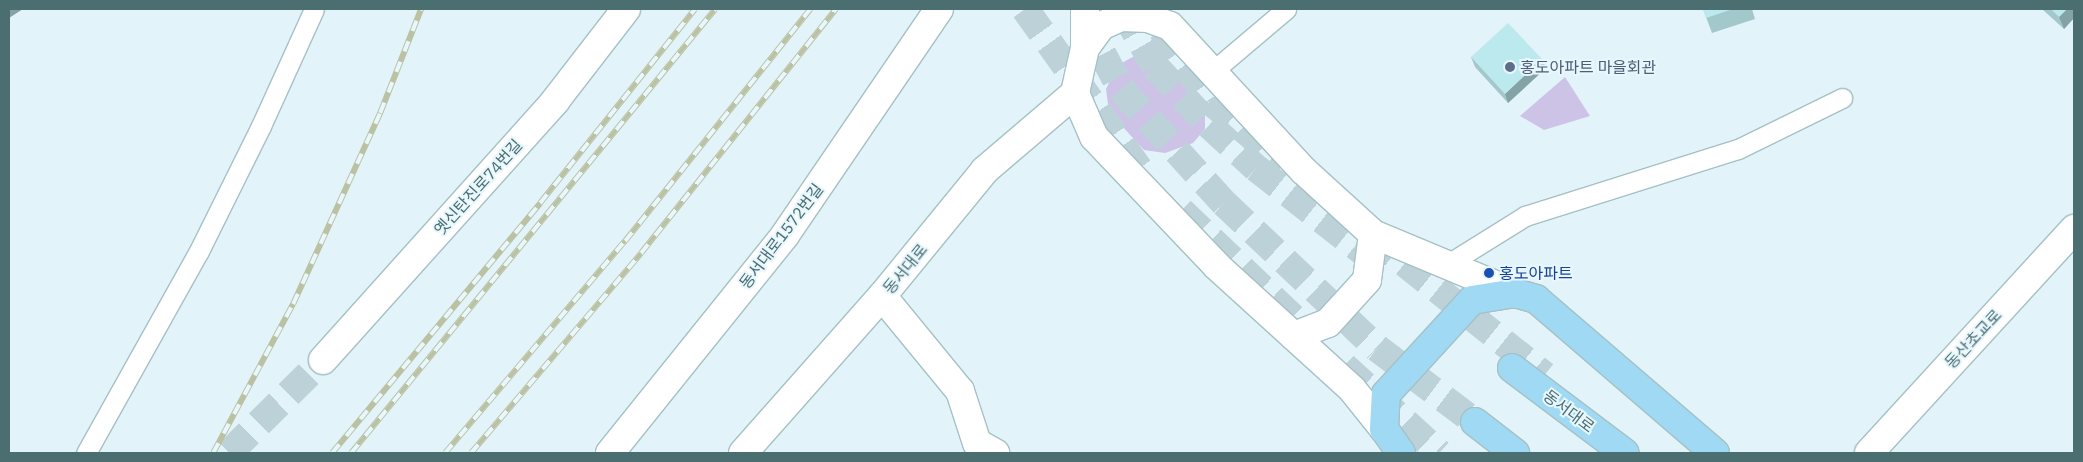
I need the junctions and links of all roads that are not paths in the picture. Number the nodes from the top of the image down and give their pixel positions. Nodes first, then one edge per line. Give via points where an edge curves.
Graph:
1 (314, 9) edge
2 (626, 9) edge
3 (939, 9) edge
4 (1085, 9) edge
5 (1286, 9) edge
6 (1113, 13) edge
7 (1085, 48) junction
8 (1213, 70) junction
9 (1075, 93) junction
10 (1842, 98) dead end
11 (2074, 229) edge
12 (1373, 234) junction
13 (1448, 264) junction
14 (1515, 293) junction
15 (882, 296) junction
16 (1294, 336) junction
17 (323, 360) tunnel mouth
18 (1512, 368) dead end
19 (1544, 375) tunnel mouth
20 (1475, 422) tunnel mouth
21 (1384, 429) junction
22 (1869, 452) edge
23 (86, 453) edge
24 (610, 453) edge
25 (743, 453) edge
26 (995, 453) edge
27 (1401, 453) edge
28 (1515, 453) edge
29 (1625, 453) edge
30 (1639, 453) edge
31 (1715, 453) edge

1 - 23 lane via 199,251
2 - 17 street, 옛신탄진로74번길 via 555,101
3 - 24 street, 동서대로1572번길 via 784,235
4 - 7 street
5 - 8 lane
6 - 7 street
6 - 8 street via 1148,18 1170,26
7 - 9 street
8 - 12 street via 1304,171
9 - 15 street, 동서대로 via 986,170
9 - 16 street via 1094,137 1217,266
10 - 13 lane via 1738,149 1525,216
11 - 22 street, 동산초교로
12 - 13 street
12 - 16 street via 1367,280 1328,323
13 - 14 street
14 - 21 main road via 1472,300 1386,394
14 - 31 main road via 1536,299
15 - 25 street, 동서대로
15 - 26 street via 960,391 977,443
16 - 21 street via 1352,389
18 - 29 main road, 동서대로
19 - 30 main road
20 - 28 main road
21 - 27 main road

